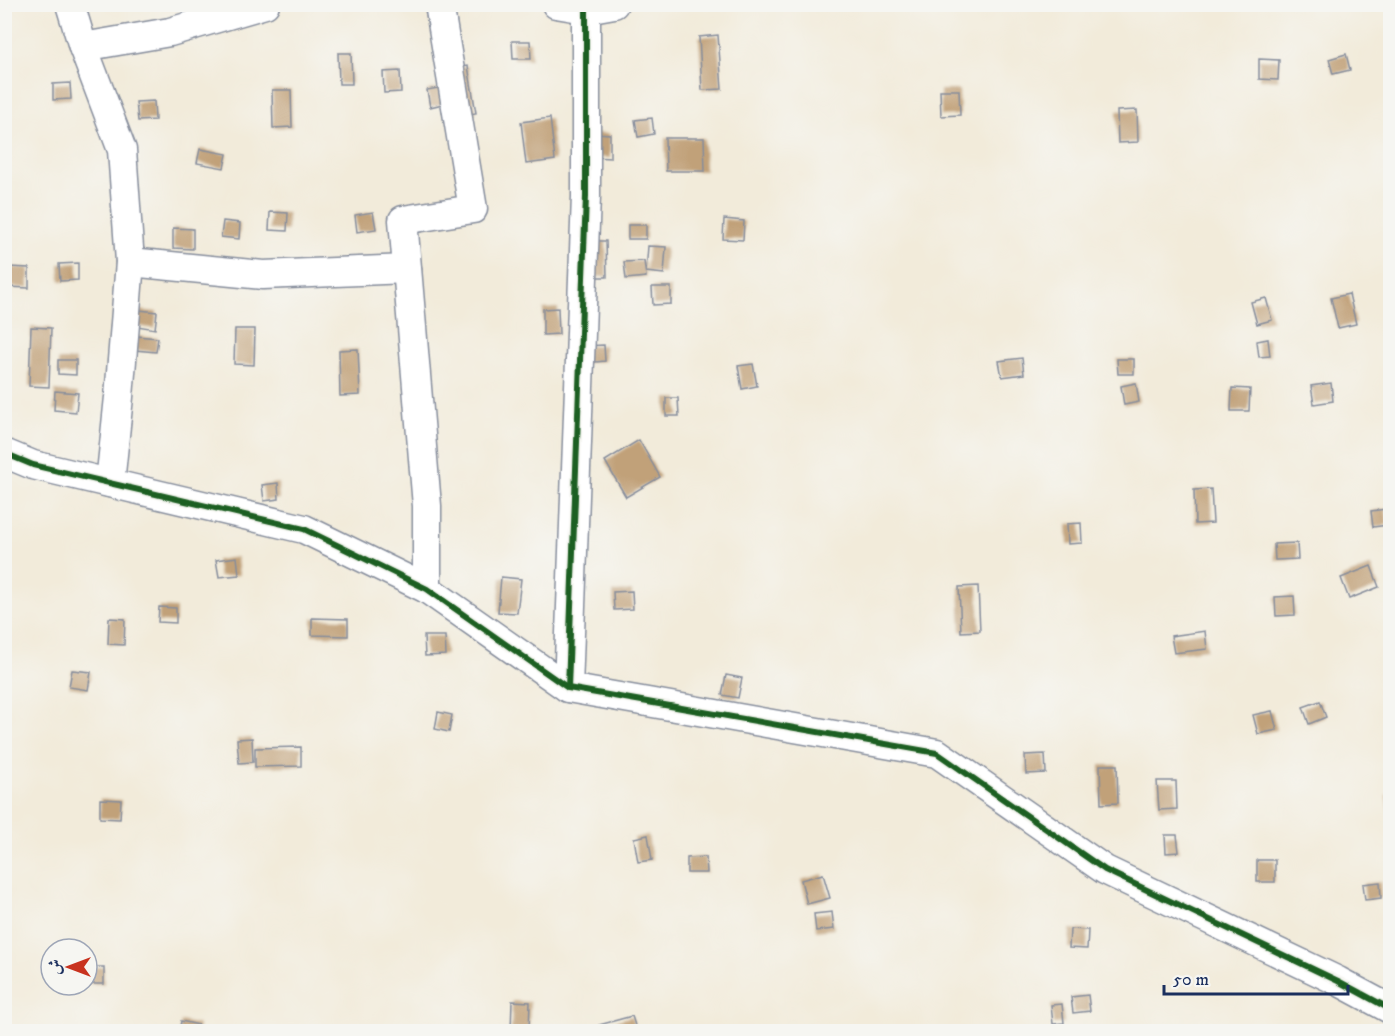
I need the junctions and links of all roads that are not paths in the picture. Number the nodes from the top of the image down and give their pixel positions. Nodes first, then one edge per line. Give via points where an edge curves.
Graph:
1 (70, 4) edge
2 (265, 4) edge
3 (439, 4) edge
4 (556, 4) edge
5 (614, 4) edge
6 (586, 9) junction
7 (83, 47) junction
8 (130, 262) junction
9 (407, 269) junction
10 (4, 453) edge
11 (110, 483) junction
12 (427, 589) junction
13 (568, 688) junction
14 (1390, 1010) edge

1 - 7 street
2 - 7 street via 170,32
3 - 9 street via 473,209 403,220
4 - 6 street
5 - 6 street
6 - 13 street via 586,196
7 - 8 street via 122,150
8 - 9 street via 264,275
8 - 11 street
9 - 12 street via 427,506
10 - 11 street via 33,465
11 - 12 street via 304,529
12 - 13 street
13 - 14 street via 937,753 1105,870 1338,981

